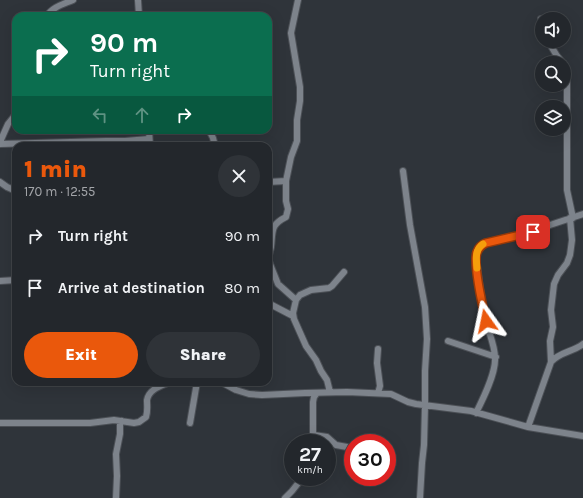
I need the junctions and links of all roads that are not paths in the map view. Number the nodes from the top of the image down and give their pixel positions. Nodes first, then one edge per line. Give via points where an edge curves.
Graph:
1 (73, 0) edge
2 (138, 0) edge
3 (298, 0) edge
4 (50, 12) edge
5 (139, 12) edge
6 (567, 92) edge
7 (12, 119) edge
8 (149, 134) edge
9 (149, 139) junction
10 (90, 142) edge
11 (149, 142) edge
12 (0, 143) edge
13 (12, 144) edge
14 (403, 171) dead end
15 (286, 181) junction
16 (0, 182) edge
17 (272, 182) edge
18 (12, 189) edge
19 (583, 214) edge
20 (572, 218) junction
21 (272, 230) edge
22 (272, 269) edge
23 (344, 272) dead end
24 (12, 280) edge
25 (0, 281) edge
26 (296, 300) junction
27 (272, 305) edge
28 (293, 316) junction
29 (448, 341) dead end
30 (583, 344) edge
31 (378, 349) dead end
32 (496, 357) junction
33 (551, 362) junction
34 (161, 386) edge
35 (196, 386) edge
36 (228, 386) edge
37 (330, 392) junction
38 (317, 393) junction
39 (378, 393) junction
40 (425, 405) junction
41 (476, 413) junction
42 (122, 420) junction
43 (0, 423) edge
44 (190, 423) dead end
45 (528, 427) junction
46 (314, 434) edge
47 (583, 436) edge
48 (296, 486) edge
49 (116, 498) edge
50 (285, 498) edge
51 (420, 498) edge

1 - 4 street
2 - 5 street
3 - 15 street via 292,33 300,101 297,141
6 - 20 street via 567,190
7 - 12 street
8 - 9 street
9 - 10 street
9 - 11 street
12 - 13 street
14 - 40 street via 425,307
15 - 17 street
15 - 21 street via 288,209 286,216
16 - 18 street
19 - 20 street
20 - 32 street via 480,246 476,256 481,296
20 - 33 street via 570,255 554,284
22 - 26 street via 278,284
23 - 26 street via 329,288 311,290
24 - 25 street
26 - 28 street
27 - 28 street
28 - 37 street via 306,346 327,380
29 - 32 street
30 - 33 street via 577,349 560,354
31 - 39 street
32 - 41 street via 485,395
33 - 45 street
34 - 42 street via 151,392 147,400 146,417 143,420
35 - 44 street
36 - 38 street via 249,394
37 - 38 street
37 - 39 street
38 - 46 street via 313,402
39 - 40 street via 391,394 408,402
40 - 41 street
40 - 51 street
41 - 45 street
42 - 43 street via 90,423
42 - 49 street via 116,454
45 - 47 street
48 - 50 street

